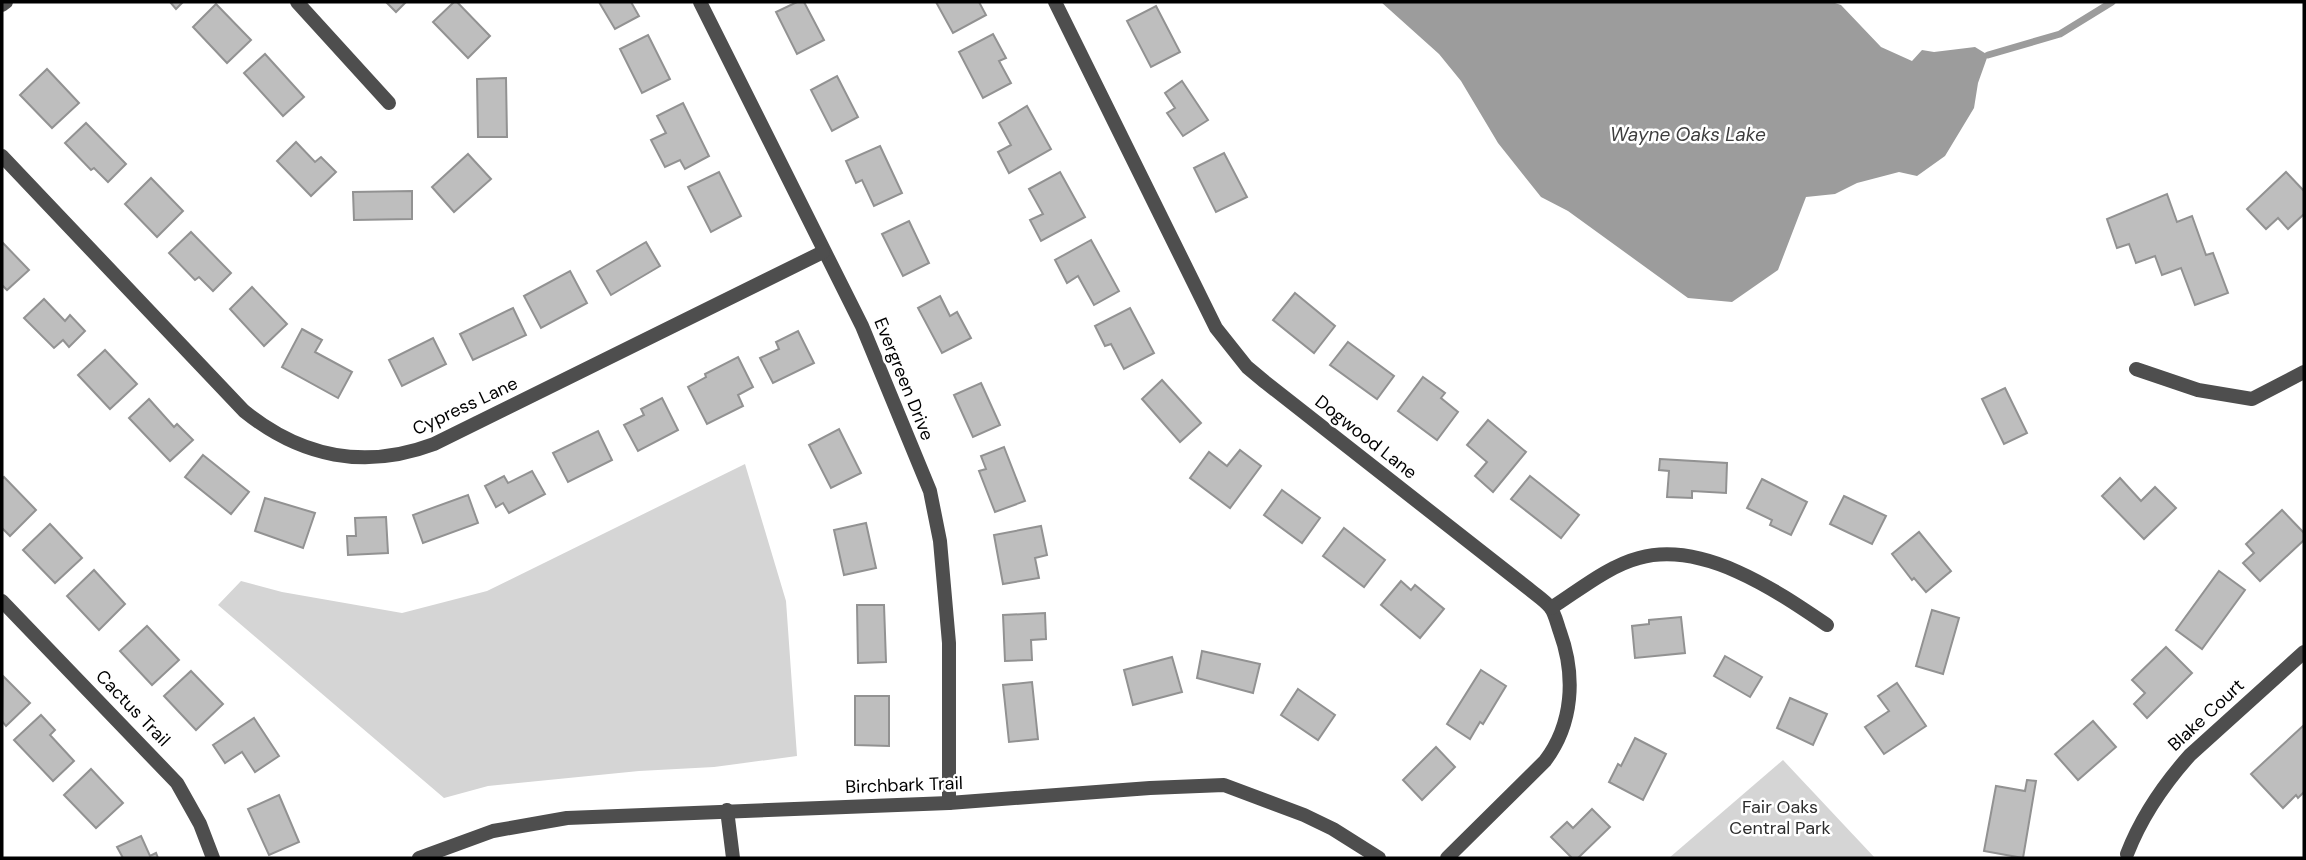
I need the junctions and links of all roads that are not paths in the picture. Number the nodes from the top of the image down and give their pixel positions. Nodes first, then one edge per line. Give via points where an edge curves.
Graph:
1 (297, 2) edge
2 (700, 2) edge
3 (1055, 2) edge
4 (389, 103) dead end
5 (2, 156) edge
6 (823, 252) junction
7 (2137, 369) dead end
8 (2304, 372) edge
9 (2, 601) edge
10 (1551, 608) junction
11 (1827, 625) dead end
12 (2304, 652) edge
13 (949, 803) junction
14 (727, 810) junction
15 (2127, 854) dead end
16 (213, 858) edge
17 (419, 858) edge
18 (733, 858) edge
19 (1379, 858) edge
20 (1447, 858) edge

1 - 4 street
2 - 6 street, Evergreen Drive
3 - 10 street, Dogwood Lane via 1228,345 1265,382
5 - 6 street, Cypress Lane via 244,411 304,448 359,458 400,455 434,444
6 - 13 street, Evergreen Drive via 862,326 930,491 940,541 949,643
7 - 8 street via 2198,390 2252,399
9 - 16 street, Cactus Trail via 177,783
10 - 11 street via 1624,563 1642,557 1684,556 1722,565 1791,600
10 - 20 street via 1568,669 1570,701 1562,731 1545,761
12 - 15 street, Blake Court via 2176,770 2136,830
13 - 14 street, Birchbark Trail
13 - 19 street, Birchbark Trail via 1224,785 1304,815
14 - 17 street, Birchbark Trail via 514,825
14 - 18 street

